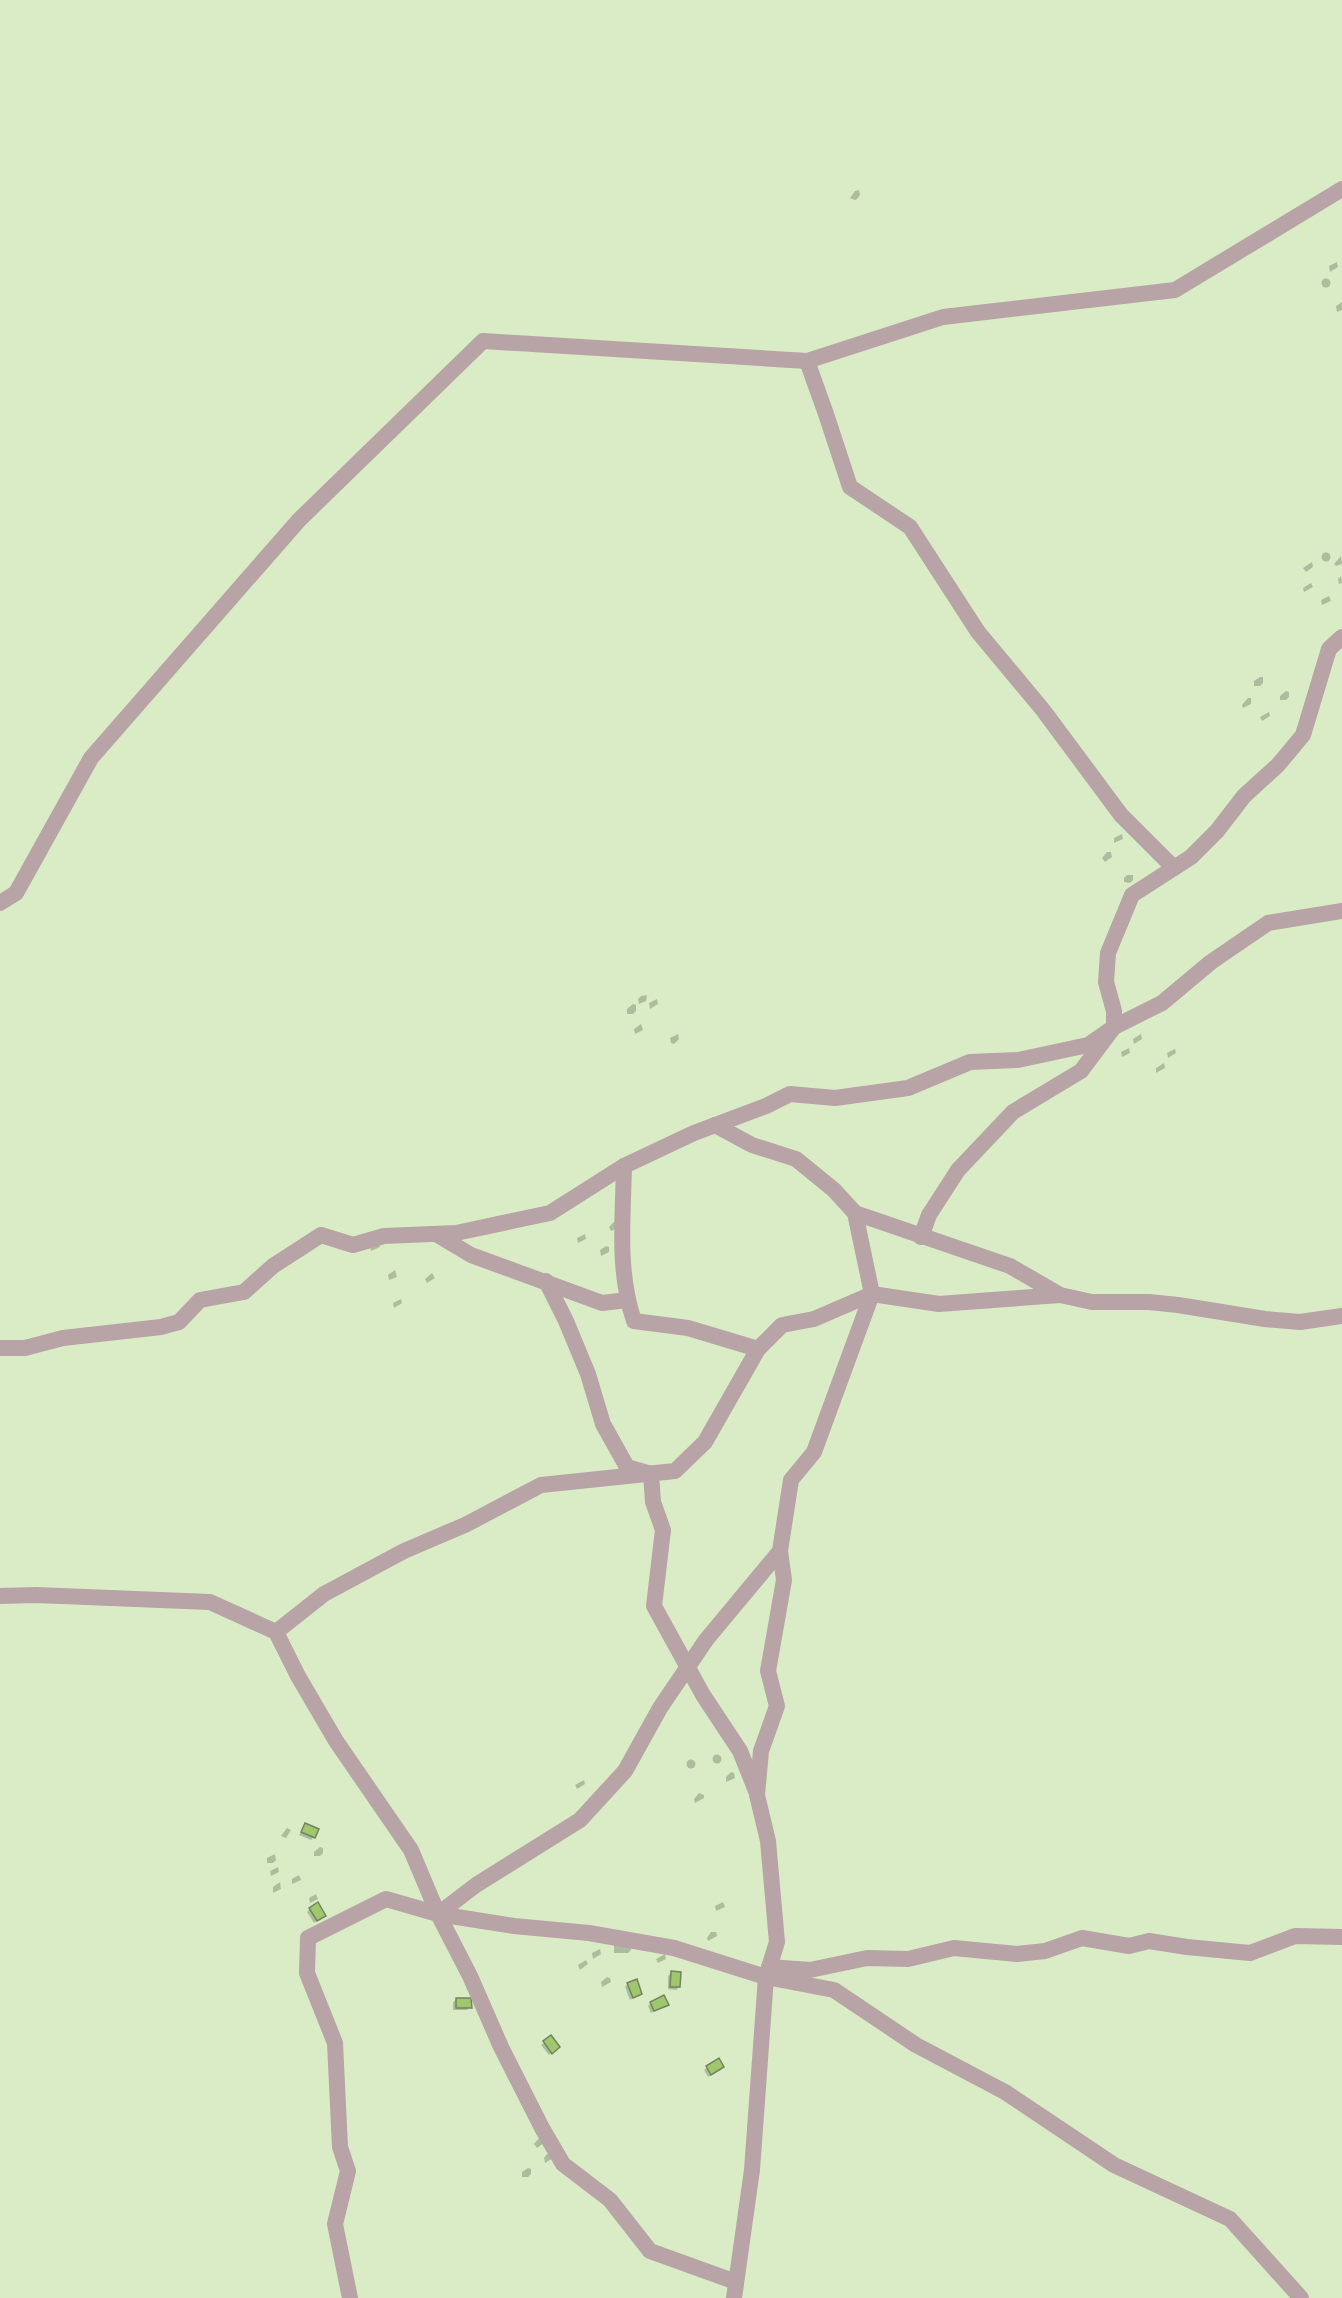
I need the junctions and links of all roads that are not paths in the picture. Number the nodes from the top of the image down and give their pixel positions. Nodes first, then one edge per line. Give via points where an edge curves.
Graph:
1 (1342, 189) edge
2 (807, 361) junction
3 (1342, 637) edge
4 (1174, 868) junction
5 (0, 903) edge
6 (1342, 911) edge
7 (1114, 1027) junction
8 (716, 1125) junction
9 (624, 1166) junction
10 (855, 1213) junction
11 (436, 1234) junction
12 (921, 1237) junction
13 (546, 1281) junction
14 (872, 1294) junction
15 (1060, 1296) junction
16 (627, 1300) junction
17 (1342, 1316) edge
18 (0, 1348) edge
19 (758, 1348) junction
20 (651, 1473) junction
21 (780, 1551) junction
22 (0, 1596) edge
23 (276, 1632) junction
24 (688, 1667) junction
25 (757, 1794) junction
26 (438, 1914) junction
27 (1342, 1937) edge
28 (768, 1972) junction
29 (735, 2290) edge
30 (350, 2298) edge
31 (1302, 2298) edge

1 - 2 street via 1175,290 943,317
2 - 4 street via 850,487 910,527 978,632 1043,710 1121,815
2 - 5 street via 483,341 299,520 91,758 16,893
3 - 4 street via 1329,649 1303,735 1244,796 1217,831
4 - 7 street via 1132,896 1118,926 1108,953 1106,982
6 - 7 street via 1268,923 1211,962 1162,1003
7 - 8 street via 1088,1045 1018,1060 970,1062 908,1088 835,1098 790,1094
7 - 12 street via 1081,1071 1013,1112 958,1170 929,1215
8 - 9 street
8 - 10 street via 752,1145 796,1159
9 - 11 street via 550,1213
9 - 16 street via 622,1259
10 - 12 street
10 - 14 street
11 - 13 street via 471,1255
11 - 18 street via 384,1236 353,1245 321,1235 273,1266 244,1292 200,1300 180,1322 63,1338 25,1348
12 - 15 street via 1010,1266
13 - 16 street via 602,1303
13 - 20 street via 588,1374 603,1424 627,1467
14 - 15 street via 939,1305
14 - 19 street via 814,1319 782,1325
14 - 21 street via 814,1452 791,1480
15 - 17 street via 1092,1302 1178,1305 1300,1322
16 - 19 street via 634,1321 688,1328
19 - 20 street via 705,1442 675,1471
20 - 23 street via 541,1485 324,1594
20 - 24 street via 652,1502 663,1530 654,1606
21 - 24 street
21 - 25 street via 784,1580 768,1671 777,1706 761,1751
22 - 23 street via 210,1602
23 - 26 street via 336,1741 411,1850
24 - 25 street via 740,1751
24 - 26 street via 625,1771 580,1820 476,1885
25 - 28 street via 768,1841 777,1942
26 - 28 street via 589,1933 674,1948
26 - 29 street via 531,2108 563,2164 610,2200 650,2251
26 - 30 street via 386,1899 308,1938 307,1973 334,2043 340,2147 348,2171 336,2224
27 - 28 street via 1295,1936 1250,1953 1149,1941 1129,1946 1082,1938 1036,1952 954,1948 908,1959 867,1958 810,1970
28 - 29 street via 752,2170
28 - 31 street via 834,1990 916,2044 1005,2092 1114,2165 1230,2219

